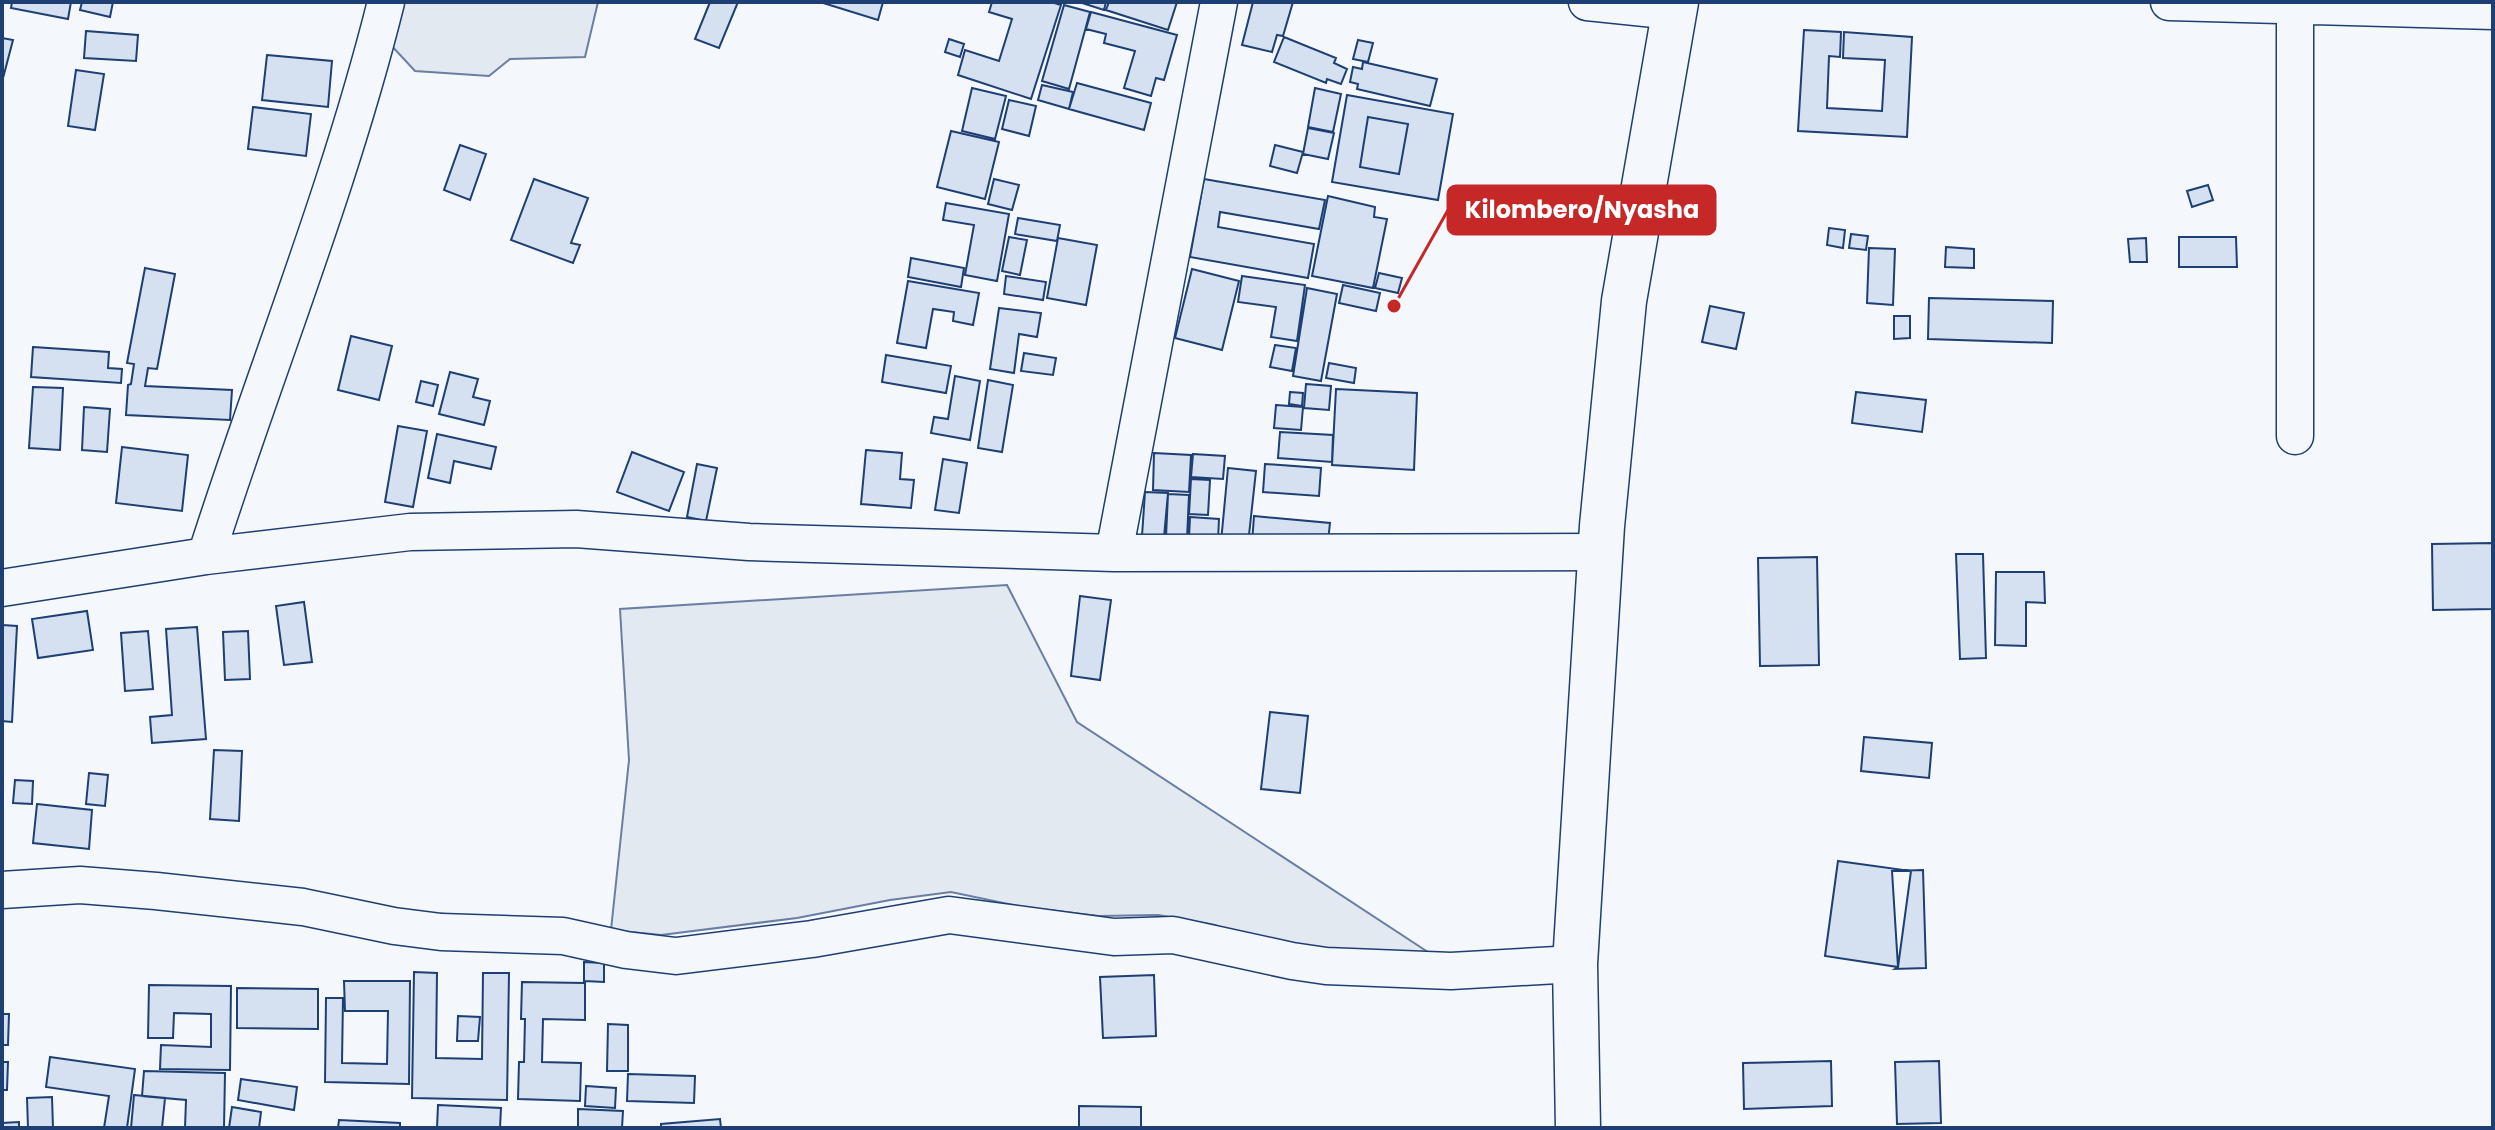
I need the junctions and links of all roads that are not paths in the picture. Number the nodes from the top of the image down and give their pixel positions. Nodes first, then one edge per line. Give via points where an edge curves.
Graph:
1 (386, 2) edge
2 (1219, 2) edge
3 (1587, 2) edge
4 (2169, 2) edge
5 (2295, 5) junction
6 (1675, 6) edge
7 (2493, 11) edge
8 (2295, 436) dead end
9 (1600, 552) junction
10 (1114, 553) junction
11 (206, 556) junction
12 (2, 588) edge
13 (2, 890) edge
14 (1575, 964) junction
15 (1578, 1128) edge

1 - 11 street via 321,223
2 - 10 street
3 - 6 street
4 - 5 street
5 - 7 street
5 - 8 street
6 - 9 highway via 1624,301
9 - 10 street
9 - 14 highway
10 - 11 street via 749,542 576,529 410,532
11 - 12 street
13 - 14 street via 80,885 156,891 303,907 441,932 563,936 676,956 949,915 1114,937 1173,935 1326,966 1451,971
14 - 15 highway

